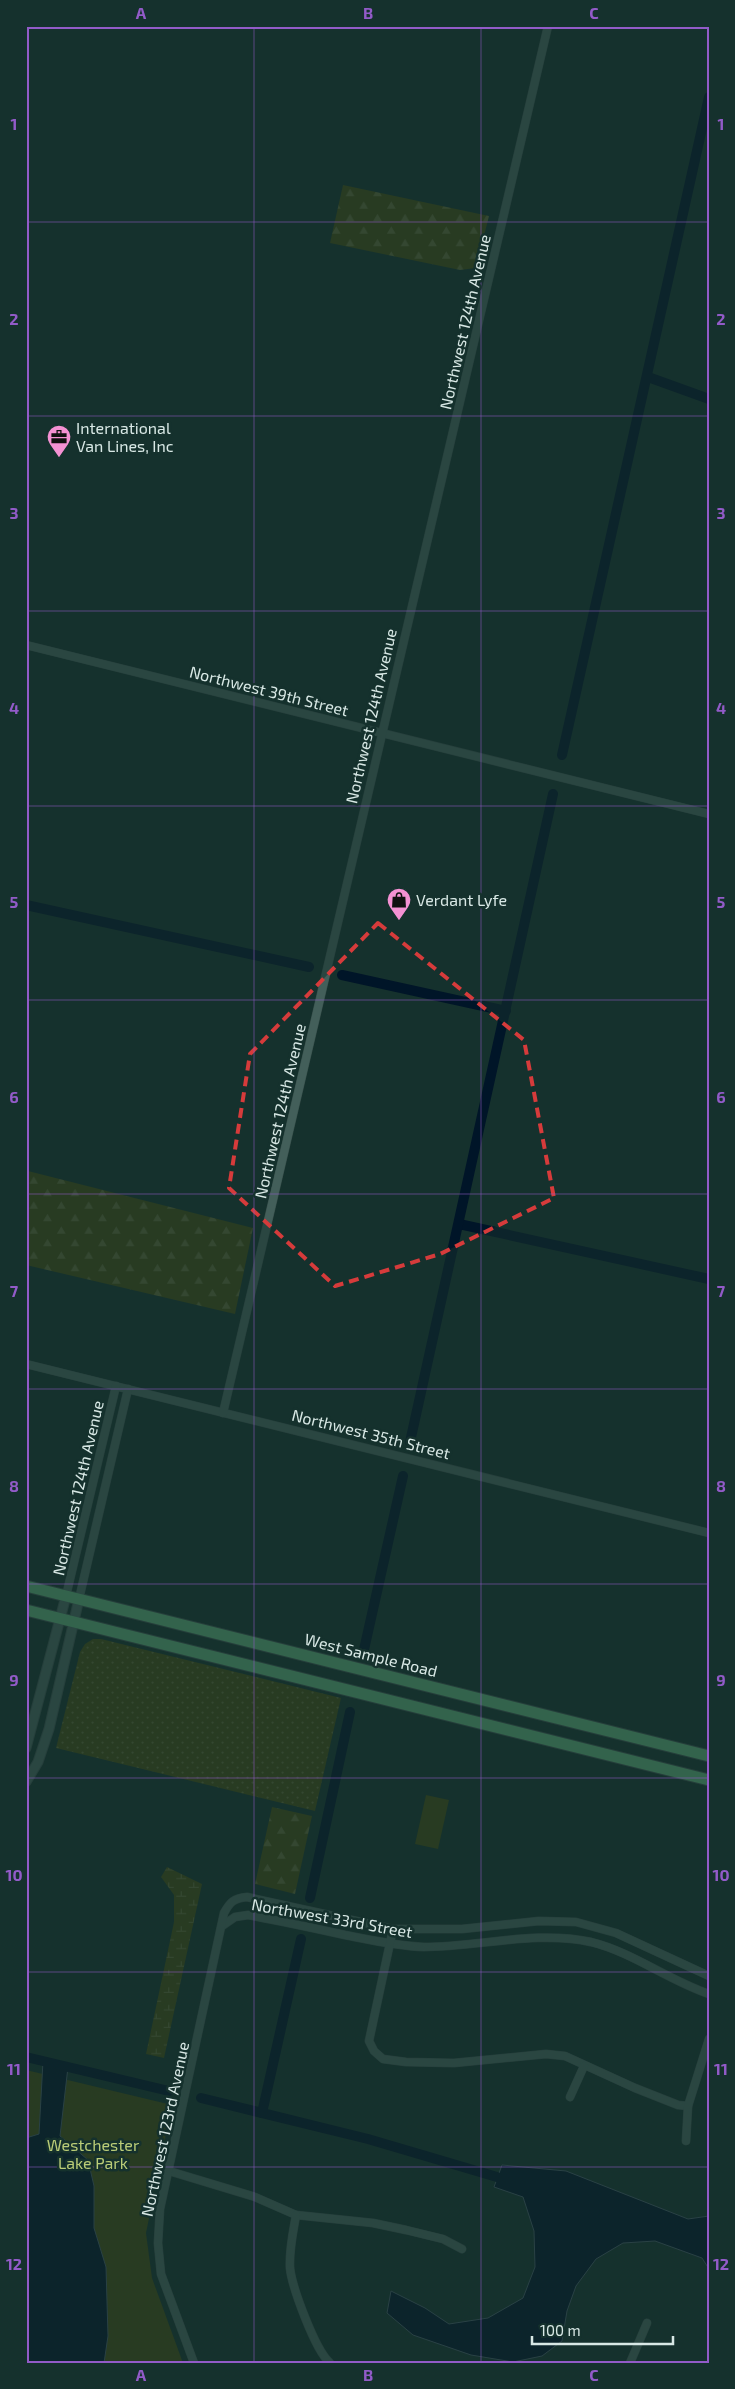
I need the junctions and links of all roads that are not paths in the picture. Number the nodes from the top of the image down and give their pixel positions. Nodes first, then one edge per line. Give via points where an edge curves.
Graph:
1 (548, 26) edge
2 (26, 645) edge
3 (382, 733) junction
4 (709, 814) edge
5 (26, 1364) edge
6 (116, 1386) junction
7 (128, 1389) junction
8 (224, 1413) junction
9 (709, 1532) edge
10 (26, 1586) edge
11 (66, 1596) junction
12 (79, 1599) junction
13 (26, 1610) edge
14 (60, 1619) junction
15 (74, 1622) junction
16 (26, 1748) edge
17 (709, 1756) edge
18 (709, 1780) edge
19 (26, 1782) edge
20 (222, 1926) junction
21 (593, 1926) junction
22 (393, 1929) junction
23 (589, 1942) junction
24 (390, 1944) junction
25 (709, 1976) edge
26 (709, 1994) edge
27 (709, 2039) edge
28 (584, 2066) junction
29 (570, 2097) dead end
30 (688, 2106) junction
31 (686, 2141) dead end
32 (169, 2170) junction
33 (296, 2215) junction
34 (462, 2249) dead end
35 (647, 2322) dead end
36 (194, 2363) edge
37 (330, 2363) edge
38 (630, 2363) edge

1 - 3 street, Northwest 124th Avenue
2 - 3 street, Northwest 39th Street
3 - 4 street, Northwest 39th Street
3 - 8 street, Northwest 124th Avenue
5 - 6 street, Northwest 35th Street
6 - 7 street, Northwest 35th Street
6 - 11 street, Northwest 124th Avenue
7 - 8 street, Northwest 35th Street
7 - 12 street, Northwest 124th Avenue
8 - 9 street, Northwest 35th Street
10 - 11 main road, West Sample Road
11 - 12 main road, West Sample Road
11 - 14 street
12 - 15 street
12 - 17 main road, West Sample Road
13 - 14 main road
14 - 15 main road
14 - 16 street
15 - 18 main road
15 - 19 street via 49,1729 38,1762
20 - 22 street, Northwest 33rd Street via 229,1903 247,1897
20 - 24 street, Northwest 33rd Street via 236,1917 248,1915
20 - 32 street, Northwest 123rd Avenue
21 - 22 street, Northwest 33rd Street via 539,1921 462,1929
21 - 23 street
21 - 25 street, Northwest 33rd Street
22 - 24 street
23 - 24 street, Northwest 33rd Street via 538,1937 449,1946
23 - 26 street, Northwest 33rd Street via 609,1947
24 - 28 street via 369,2041 383,2059 454,2063 546,2054 565,2056
27 - 30 street
28 - 29 street
28 - 30 street via 678,2105
30 - 31 street
32 - 33 street via 231,2188
32 - 36 street, Northwest 123rd Avenue via 160,2209 158,2243 161,2274
33 - 34 street via 389,2226 443,2239
33 - 37 street via 290,2246 290,2270 313,2340
35 - 38 street

